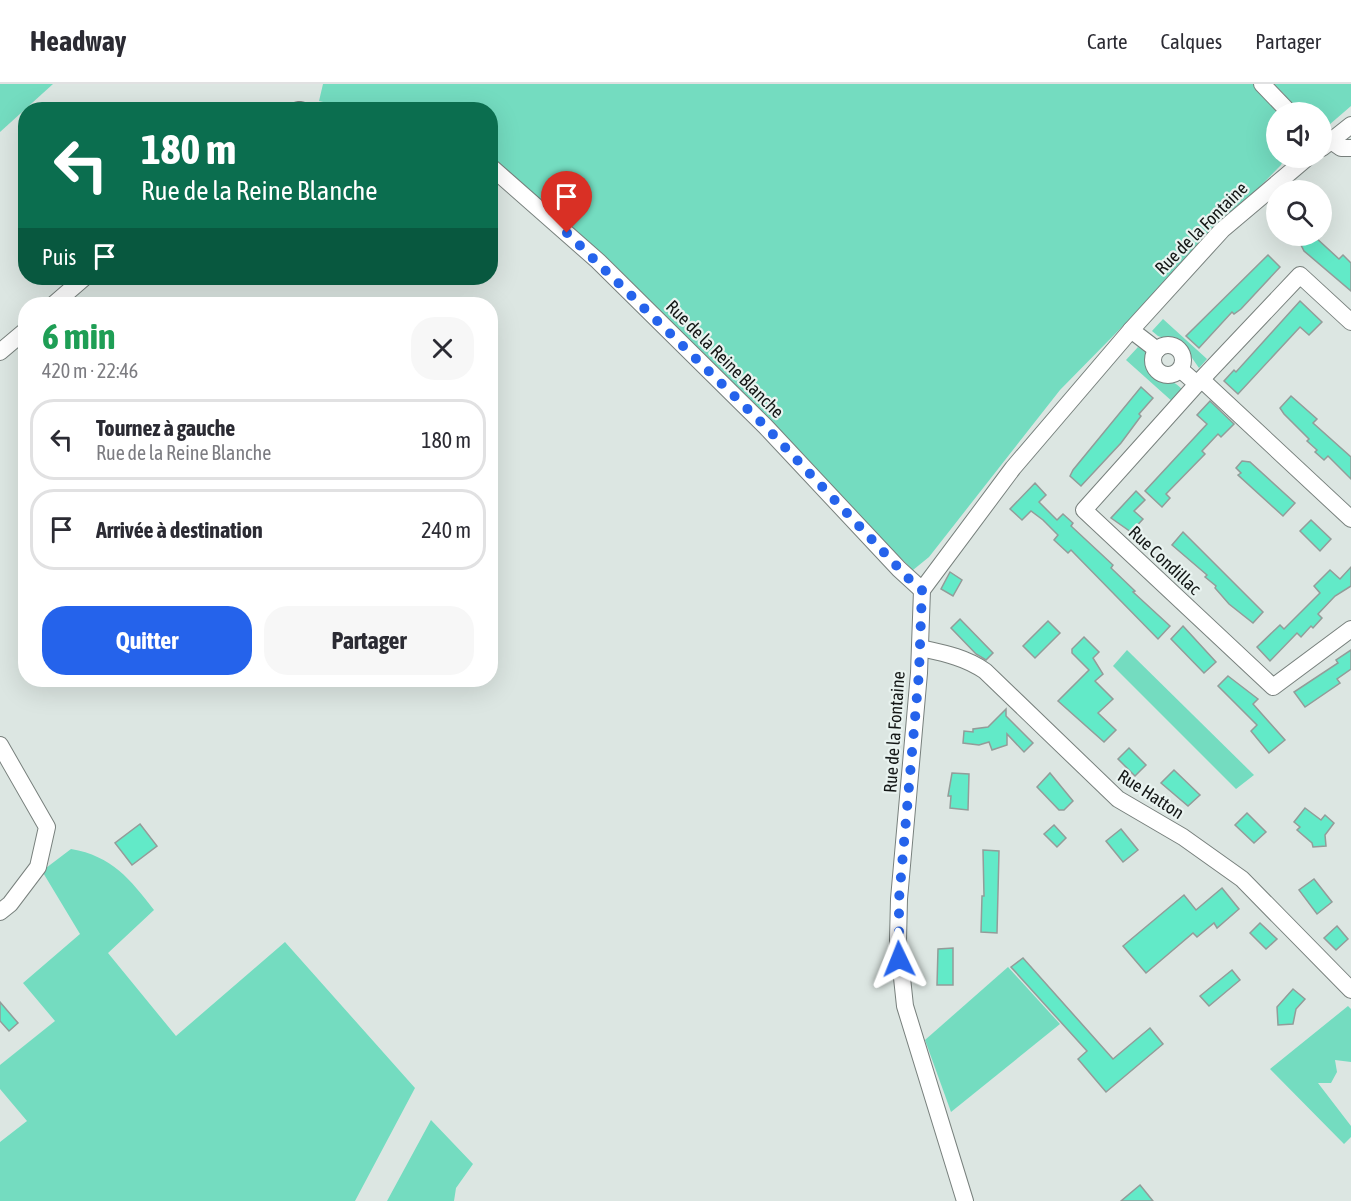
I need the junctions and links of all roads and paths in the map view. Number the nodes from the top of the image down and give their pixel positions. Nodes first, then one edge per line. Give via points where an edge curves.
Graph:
1 (1262, 84) edge
2 (1279, 102) edge
3 (1351, 125) edge
4 (1332, 139) edge
5 (1332, 145) edge
6 (1351, 147) edge
7 (1293, 168) edge
8 (498, 173) edge
9 (76, 285) edge
10 (62, 297) edge
11 (1351, 322) edge
12 (1131, 330) junction
13 (18, 337) edge
14 (0, 352) edge
15 (1203, 379) junction
16 (1348, 514) edge
17 (922, 590) junction
18 (1351, 629) edge
19 (920, 648) junction
20 (0, 745) edge
21 (0, 912) edge
22 (1351, 990) edge
23 (965, 1201) edge

1 - 2 street
3 - 4 street
5 - 6 street
7 - 12 street, Rue de la Fontaine via 1222,230
8 - 17 street, Rue de la Reine Blanche via 598,261 765,426
9 - 10 street
11 - 15 street, Rue Condillac via 1300,276
12 - 15 street via 1157,350 1153,359 1158,372 1168,376 1181,370
12 - 17 street, Rue de la Fontaine via 1013,468
13 - 14 street
15 - 16 street
15 - 18 street, Rue Condillac via 1084,510 1273,687
17 - 19 street, Rue de la Fontaine
19 - 22 street, Rue Hatton via 951,655 985,671 1118,799 1183,837 1242,879
19 - 23 street, Rue de la Fontaine via 899,899 900,978 905,1006
20 - 21 street via 47,827 38,867

